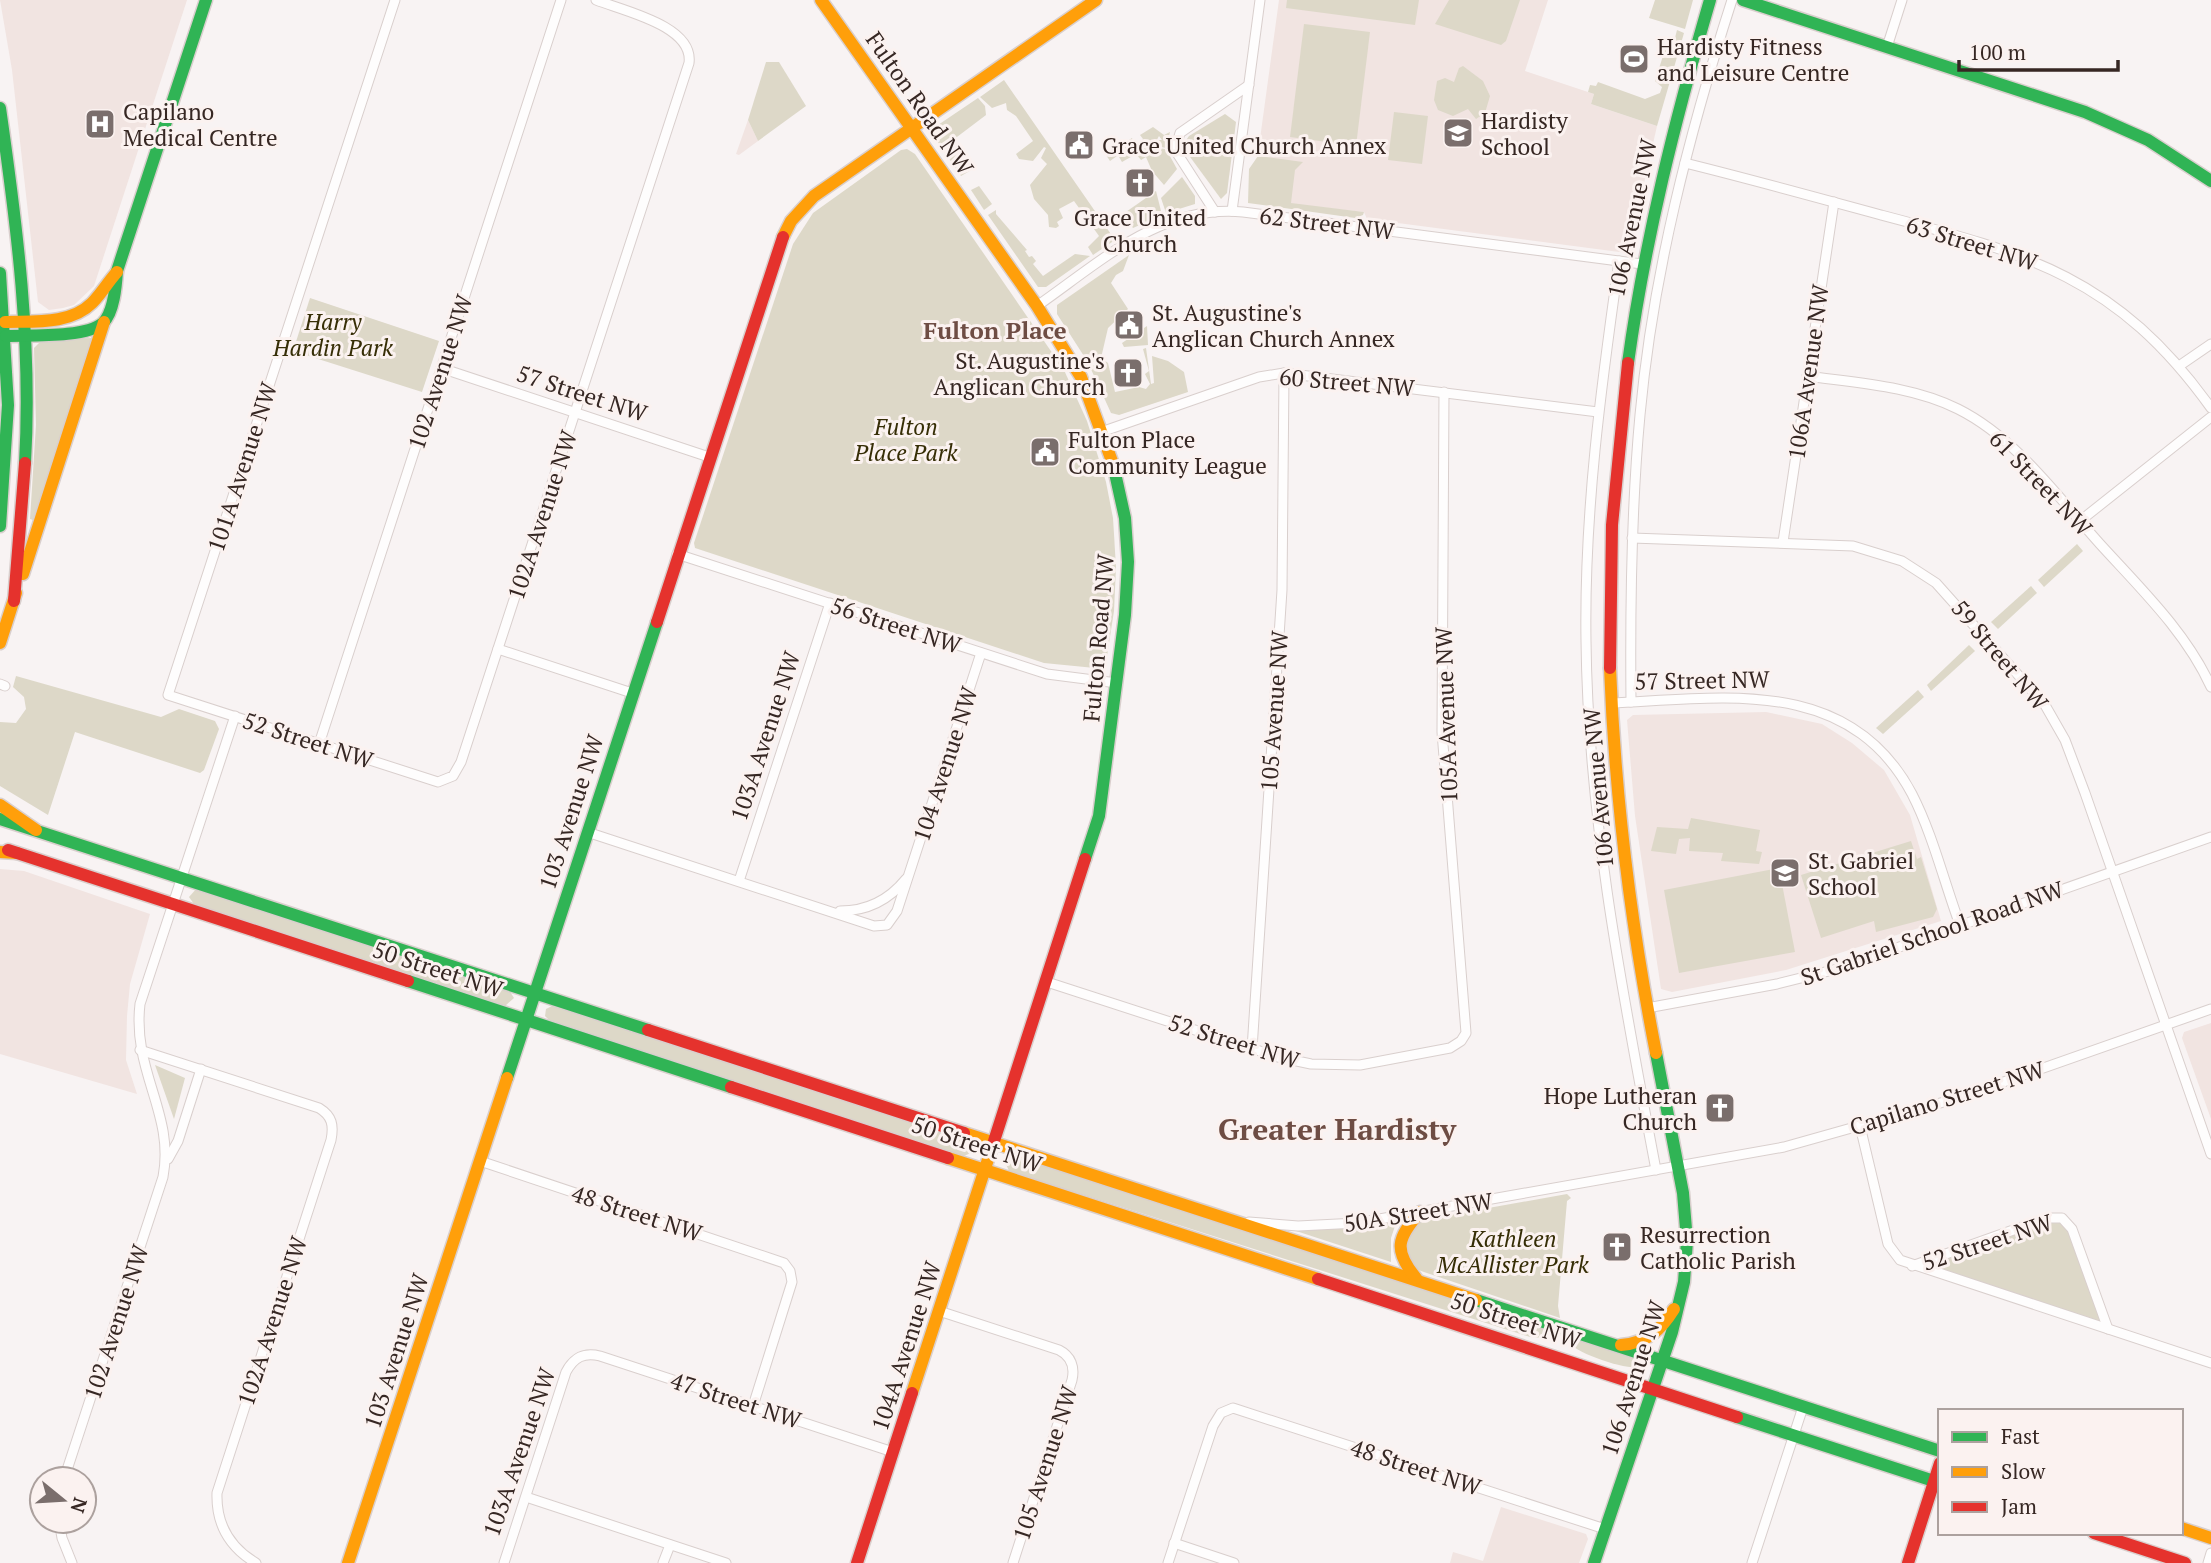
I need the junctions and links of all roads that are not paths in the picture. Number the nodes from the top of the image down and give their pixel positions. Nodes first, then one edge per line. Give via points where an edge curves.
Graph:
1 (206, 0) edge
2 (394, 0) edge
3 (561, 0) edge
4 (596, 0) edge
5 (821, 0) edge
6 (1096, 0) edge
7 (1260, 0) edge
8 (1710, 0) edge
9 (1732, 0) edge
10 (1743, 0) edge
11 (1902, 0) edge
12 (1887, 47) junction
13 (1249, 85) junction
14 (0, 108) edge
15 (912, 128) junction
16 (1685, 163) junction
17 (2211, 181) edge
18 (1834, 202) junction
19 (1233, 211) junction
20 (1215, 212) junction
21 (1619, 261) junction
22 (1642, 264) junction
23 (117, 271) junction
24 (0, 273) edge
25 (1037, 306) junction
26 (24, 320) junction
27 (5, 322) junction
28 (104, 322) junction
29 (26, 335) junction
30 (6, 336) junction
31 (2211, 344) edge
32 (2179, 366) junction
33 (441, 368) junction
34 (1284, 373) junction
35 (1807, 376) junction
36 (1444, 392) junction
37 (2211, 408) edge
38 (1598, 412) junction
39 (575, 413) junction
40 (2211, 417) edge
41 (1104, 431) junction
42 (709, 457) junction
43 (2080, 522) junction
44 (0, 526) edge
45 (1632, 538) junction
46 (1783, 542) junction
47 (677, 554) junction
48 (14, 601) junction
49 (830, 603) junction
50 (0, 643) edge
51 (498, 649) junction
52 (981, 653) junction
53 (1118, 683) junction
54 (2211, 687) edge
55 (632, 693) junction
56 (168, 695) joint
57 (1631, 702) junction
58 (1611, 703) junction
59 (235, 716) junction
60 (319, 744) junction
61 (448, 779) joint
62 (0, 805) edge
63 (0, 819) edge
64 (36, 830) junction
65 (587, 832) junction
66 (2211, 837) edge
67 (0, 850) edge
68 (2112, 872) junction
69 (909, 874) junction
70 (182, 878) junction
71 (739, 881) junction
72 (172, 904) junction
73 (828, 910) junction
74 (1959, 925) junction
75 (1046, 982) junction
76 (535, 992) junction
77 (1647, 1009) junction
78 (2211, 1009) edge
79 (526, 1020) junction
80 (2165, 1025) junction
81 (1464, 1038) joint
82 (1252, 1049) junction
83 (140, 1050) junction
84 (201, 1069) junction
85 (1860, 1126) junction
86 (994, 1141) junction
87 (2211, 1154) edge
88 (480, 1161) junction
89 (165, 1164) junction
90 (1678, 1167) junction
91 (985, 1169) junction
92 (1656, 1170) junction
93 (1420, 1212) junction
94 (1240, 1222) junction
95 (1912, 1266) junction
96 (1419, 1280) junction
97 (1681, 1298) junction
98 (939, 1311) junction
99 (2108, 1329) junction
100 (1613, 1346) junction
101 (579, 1357) joint
102 (1662, 1361) junction
103 (2211, 1363) edge
104 (1652, 1387) junction
105 (753, 1406) junction
106 (1803, 1407) junction
107 (1794, 1435) junction
108 (1938, 1450) edge
109 (893, 1452) junction
110 (69, 1465) edge
111 (1937, 1482) edge
112 (526, 1497) junction
113 (1605, 1529) junction
114 (2183, 1529) edge
115 (63, 1535) edge
116 (2100, 1535) edge
117 (2211, 1538) edge
118 (1174, 1543) junction
119 (670, 1545) junction
120 (2211, 1553) edge
121 (698, 1559) edge
122 (72, 1563) edge
123 (256, 1563) edge
124 (348, 1563) edge
125 (504, 1563) edge
126 (663, 1563) edge
127 (726, 1563) edge
128 (857, 1563) edge
129 (1013, 1563) edge
130 (1168, 1563) edge
131 (1234, 1563) edge
132 (1594, 1563) edge
133 (1752, 1563) edge
134 (1908, 1563) edge
135 (2185, 1563) edge
136 (2208, 1563) edge

1 - 23 main road
2 - 56 street, 101A Avenue NW
3 - 33 street, 102 Avenue NW
4 - 39 street, 102A Avenue NW via 669,29 687,46 690,57
5 - 15 main road, Fulton Road NW
6 - 15 main road
7 - 13 street
8 - 22 main road, 106 Avenue NW via 1663,160
9 - 16 street, 106 Avenue NW
10 - 12 main road
11 - 12 street
12 - 17 main road via 2099,117 2148,140
13 - 19 street
13 - 20 street via 1175,141 1175,150
14 - 26 main road
15 - 25 main road, Fulton Road NW
15 - 42 main road, 103 Avenue NW via 814,196 792,221
16 - 18 street, 63 Street NW
16 - 45 street, 106 Avenue NW via 1640,412
18 - 32 street, 63 Street NW via 1989,244 2054,269 2119,310
18 - 35 street, 106A Avenue NW
19 - 20 street, 62 Street NW
19 - 21 street, 62 Street NW
20 - 25 street, 62 Street NW via 1150,229
21 - 22 street, 62 Street NW
21 - 38 street, 106 Avenue NW
22 - 58 main road, 106 Avenue NW via 1614,490
23 - 26 main road via 88,307
23 - 28 main road via 115,294
24 - 27 main road
25 - 41 main road, Fulton Road NW via 1081,377
26 - 27 main road
26 - 29 main road
27 - 30 main road
28 - 29 main road via 88,331
28 - 48 main road
29 - 30 main road
29 - 48 main road via 26,444
30 - 44 main road via 8,443
31 - 32 street
32 - 37 street, 63 Street NW
33 - 39 street, 57 Street NW
33 - 60 street, 102 Avenue NW
34 - 36 street, 60 Street NW
34 - 41 street, 60 Street NW via 1259,377
34 - 82 street, 105 Avenue NW via 1282,590
35 - 43 street, 61 Street NW via 1911,393 1956,409 2009,445
35 - 46 street, 106A Avenue NW
36 - 38 street, 60 Street NW
36 - 81 street, 105A Avenue NW via 1442,732 1465,986
38 - 92 street, 106 Avenue NW via 1586,639 1592,763 1607,902
39 - 42 street, 57 Street NW
39 - 51 street, 102A Avenue NW
40 - 43 street
41 - 53 main road, Fulton Road NW via 1121,494 1127,542 1127,601
42 - 47 main road, 103 Avenue NW
43 - 54 street, 61 Street NW via 2183,640
45 - 46 street, 59 Street NW
45 - 57 street, 106 Avenue NW
46 - 68 street, 59 Street NW via 1879,552 1914,567 1942,589 2045,705 2070,753
47 - 49 street, 56 Street NW
47 - 55 main road, 103 Avenue NW
48 - 50 main road
49 - 52 street, 56 Street NW
49 - 71 street, 103A Avenue NW
51 - 55 street
51 - 61 street, 102A Avenue NW via 461,762
52 - 53 street, 56 Street NW via 1058,676
52 - 69 street, 104 Avenue NW
53 - 75 main road, Fulton Road NW via 1099,816
55 - 65 main road, 103 Avenue NW
56 - 59 street, 52 Street NW
57 - 58 street, 57 Street NW
57 - 74 street, 57 Street NW via 1773,699 1816,710 1849,727 1882,754 1911,792
58 - 77 main road, 106 Avenue NW via 1622,840
59 - 60 street, 52 Street NW
59 - 70 street
60 - 61 street, 52 Street NW via 432,781
62 - 64 main road
63 - 64 main road, 50 Street NW
64 - 70 main road, 50 Street NW
65 - 71 street
65 - 76 main road, 103 Avenue NW
66 - 68 street, St Gabriel School Road NW
67 - 72 main road, 50 Street NW
68 - 74 street, St Gabriel School Road NW
68 - 80 street, 59 Street NW
69 - 73 street, 104 Avenue NW via 876,904 850,911
69 - 73 street, 104 Avenue NW via 897,911 887,925 874,926
70 - 72 street, 102 Avenue NW
70 - 76 main road, 50 Street NW
71 - 73 street
72 - 79 main road, 50 Street NW
72 - 83 street, 102 Avenue NW via 140,1004
74 - 77 street, St Gabriel School Road NW via 1812,976
75 - 82 street, 52 Street NW
75 - 86 main road, Fulton Road NW
76 - 79 main road, 103 Avenue NW
76 - 86 main road, 50 Street NW
77 - 90 main road, 106 Avenue NW
78 - 80 street, Capilano Street NW
79 - 88 main road, 103 Avenue NW
79 - 91 main road, 50 Street NW
80 - 85 street, Capilano Street NW via 1973,1093
80 - 87 street, 59 Street NW
81 - 82 street, 52 Street NW via 1446,1049 1349,1066 1300,1062
83 - 84 street
83 - 89 street, 102 Avenue NW via 163,1126
84 - 89 street, 102 Avenue NW via 178,1141
84 - 123 street, 102A Avenue NW via 319,1108 331,1119 331,1140 216,1503 220,1525 231,1544
85 - 90 street, Capilano Street NW via 1784,1147
85 - 95 street via 1888,1244
86 - 91 main road, 104A Avenue NW
86 - 94 main road, 50 Street NW
88 - 105 street, 48 Street NW via 774,1257 790,1271 791,1287
88 - 124 main road, 103 Avenue NW
89 - 110 street, 102 Avenue NW
90 - 92 street, 50A Street NW
90 - 97 main road, 106 Avenue NW via 1686,1227
91 - 98 main road, 104A Avenue NW
91 - 104 main road, 50 Street NW
92 - 93 street, 50A Street NW
93 - 94 street, 50A Street NW via 1321,1226
93 - 96 main road via 1403,1231 1399,1245 1406,1267
94 - 96 main road, 50 Street NW
95 - 99 street, 52 Street NW
95 - 99 street, 52 Street NW via 2047,1218 2062,1219 2072,1229
96 - 100 main road, 50 Street NW
97 - 100 main road via 1652,1338
97 - 102 main road, 106 Avenue NW
98 - 109 main road, 104A Avenue NW
98 - 129 street, 105 Avenue NW via 1059,1350 1071,1363 1072,1380
99 - 103 street, 52 Street NW
100 - 102 main road, 50 Street NW
101 - 105 street, 47 Street NW via 600,1356
101 - 112 street, 103A Avenue NW via 566,1372
102 - 104 main road, 106 Avenue NW
102 - 106 main road, 50 Street NW
104 - 107 main road, 50 Street NW
104 - 113 main road, 106 Avenue NW
105 - 109 street, 47 Street NW
106 - 107 street
106 - 108 main road, 50 Street NW
107 - 111 main road, 50 Street NW
107 - 133 street
109 - 128 main road, 104A Avenue NW
111 - 134 main road
112 - 119 street
112 - 125 street, 103A Avenue NW
113 - 118 street, 48 Street NW via 1239,1409 1226,1410 1213,1426
113 - 132 main road, 106 Avenue NW
114 - 117 main road
115 - 122 street
116 - 135 main road
118 - 130 street
118 - 131 street
119 - 121 street
119 - 126 street
120 - 136 street
121 - 127 street

